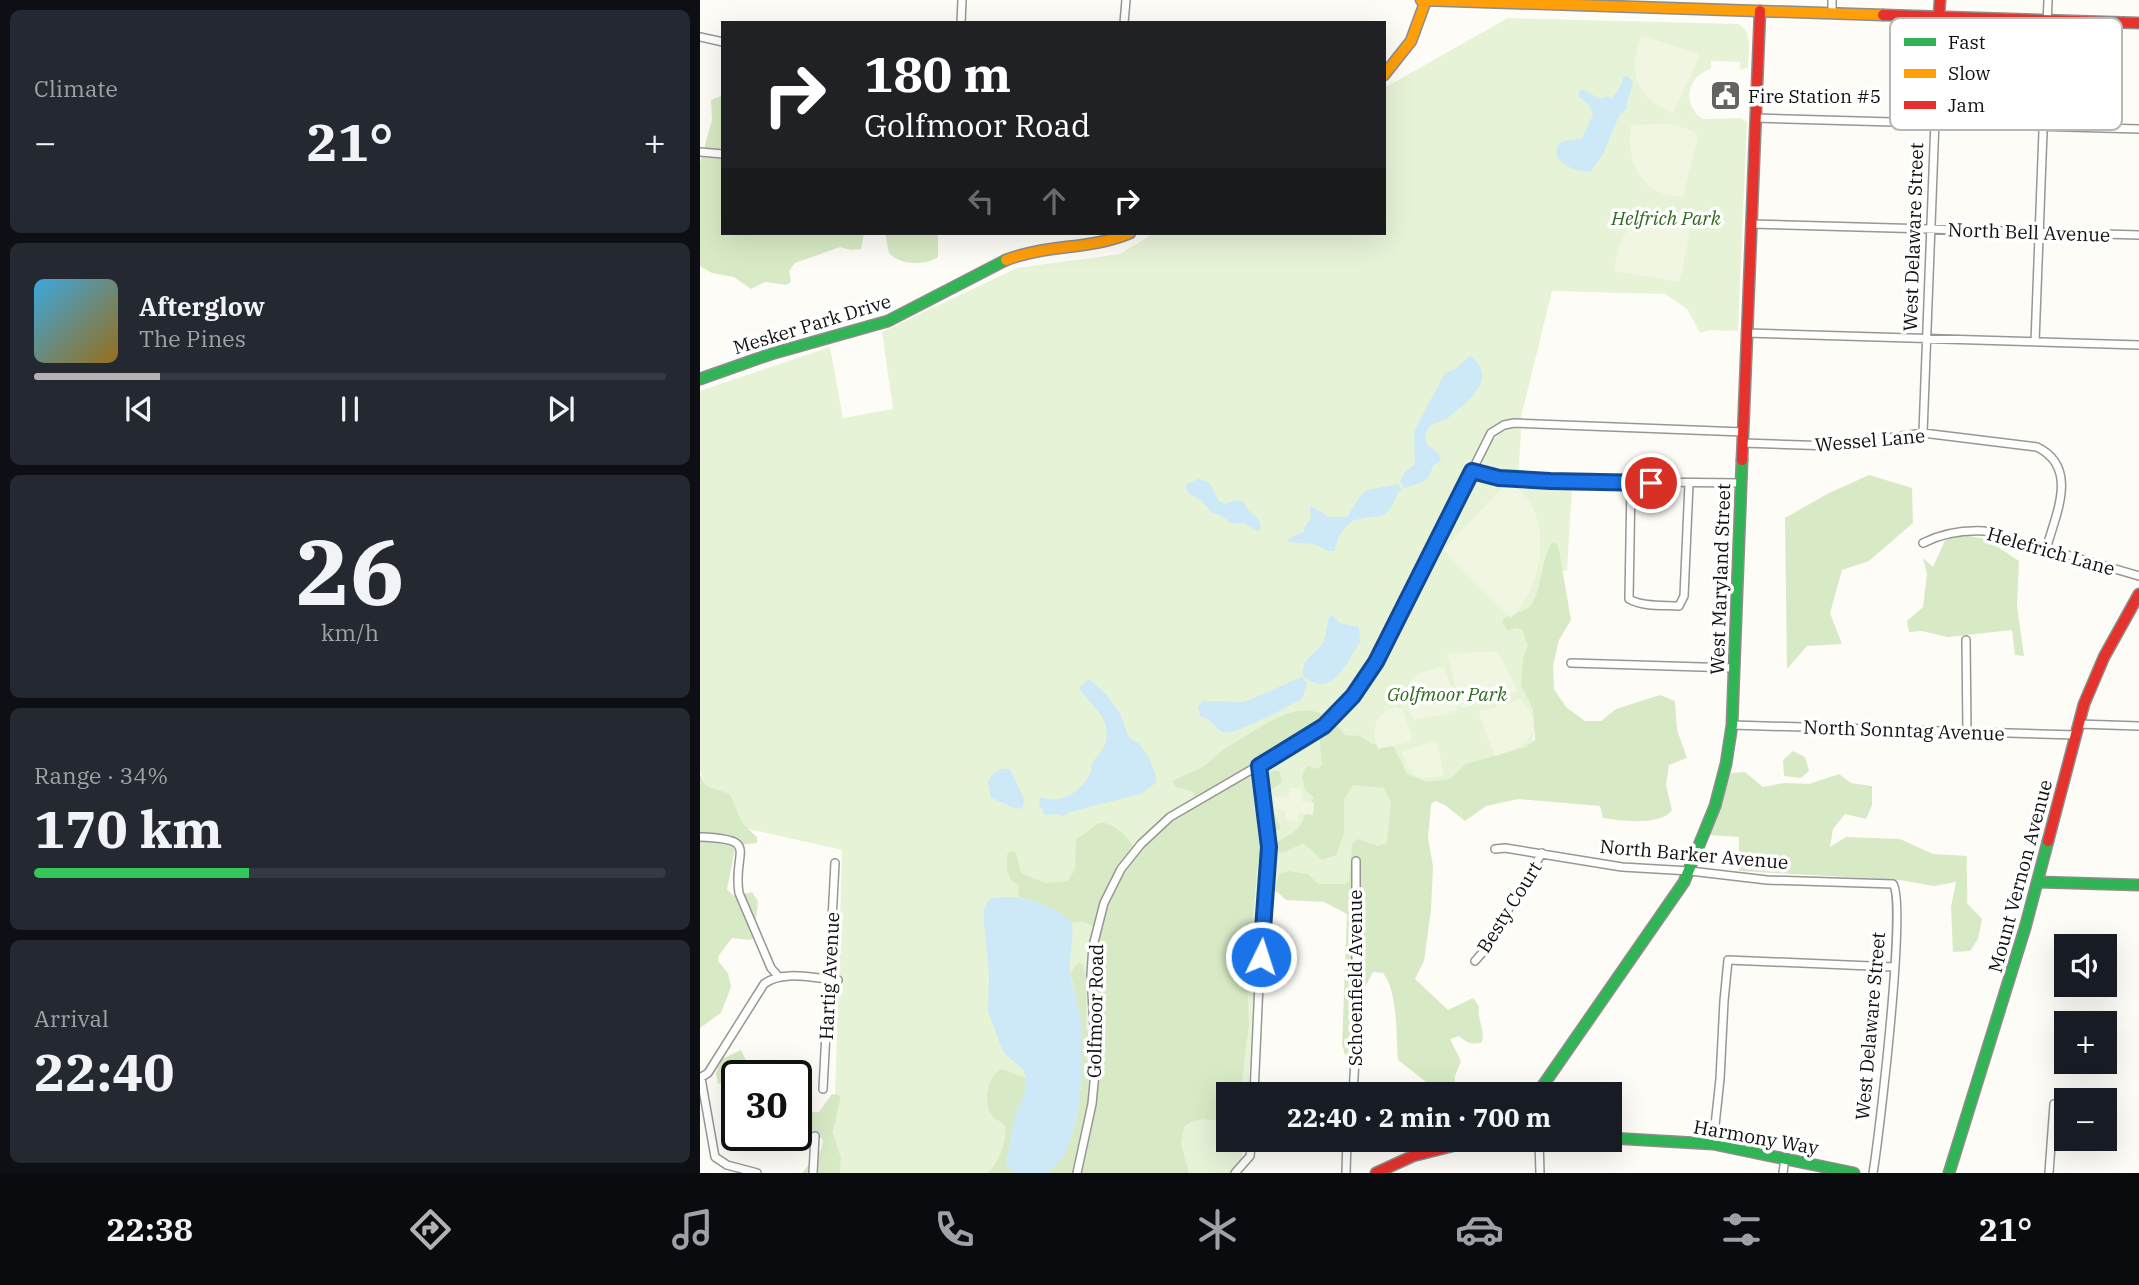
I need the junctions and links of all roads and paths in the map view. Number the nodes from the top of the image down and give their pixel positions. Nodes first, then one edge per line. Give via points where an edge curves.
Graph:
1 (962, 0) edge
2 (1126, 0) edge
3 (1423, 0) edge
4 (1832, 0) edge
5 (1940, 0) edge
6 (2048, 0) edge
7 (1761, 7) edge
8 (1832, 13) junction
9 (1939, 16) junction
10 (2012, 18) edge
11 (2048, 18) edge
12 (961, 21) edge
13 (1124, 21) edge
14 (700, 37) edge
15 (721, 42) edge
16 (1386, 73) edge
17 (1756, 118) junction
18 (1890, 122) edge
19 (1936, 130) edge
20 (2043, 130) edge
21 (700, 152) edge
22 (721, 154) edge
23 (1751, 224) junction
24 (1931, 229) junction
25 (2039, 233) junction
26 (1125, 235) edge
27 (2139, 235) edge
28 (1747, 333) junction
29 (1926, 338) junction
30 (2035, 341) junction
31 (2139, 345) edge
32 (700, 379) edge
33 (1504, 425) joint
34 (1923, 433) junction
35 (1743, 437) junction
36 (1472, 471) junction
37 (1631, 482) junction
38 (1742, 483) junction
39 (1689, 484) junction
40 (1923, 543) dead end
41 (2048, 551) junction
42 (2139, 576) edge
43 (2139, 594) edge
44 (1966, 640) dead end
45 (1571, 663) dead end
46 (1734, 668) junction
47 (2078, 724) junction
48 (1732, 725) junction
49 (2139, 726) edge
50 (1966, 732) junction
51 (2075, 735) junction
52 (1259, 766) junction
53 (700, 837) edge
54 (1495, 849) dead end
55 (1542, 853) junction
56 (1356, 861) dead end
57 (835, 863) dead end
58 (1690, 871) junction
59 (2038, 881) junction
60 (1892, 884) joint
61 (2139, 885) edge
62 (1475, 961) dead end
63 (1894, 967) junction
64 (778, 976) junction
65 (829, 980) junction
66 (838, 980) dead end
67 (700, 1078) edge
68 (1255, 1082) edge
69 (1354, 1082) edge
70 (1545, 1082) edge
71 (823, 1089) dead end
72 (2054, 1104) dead end
73 (815, 1136) dead end
74 (1622, 1139) edge
75 (1713, 1144) junction
76 (1250, 1152) edge
77 (1347, 1152) edge
78 (1429, 1152) edge
79 (1539, 1152) edge
80 (1785, 1158) junction
81 (757, 1173) edge
82 (813, 1173) edge
83 (1077, 1173) edge
84 (1235, 1173) edge
85 (1346, 1173) edge
86 (1376, 1173) edge
87 (1540, 1173) edge
88 (1783, 1173) edge
89 (1854, 1173) edge
90 (1873, 1173) edge
91 (1949, 1173) edge
92 (2049, 1173) edge

1 - 12 street
2 - 13 street
3 - 7 street
3 - 16 street via 1407,52
4 - 8 street
5 - 9 street, West Delaware Street
6 - 11 street
7 - 8 street
7 - 17 street, West Maryland Street
8 - 9 street
9 - 10 street
14 - 15 street
17 - 18 street
17 - 23 street, West Maryland Street
19 - 24 street, West Delaware Street
20 - 25 street
21 - 22 street
23 - 24 street, North Bell Avenue
23 - 28 street, West Maryland Street
24 - 25 street, North Bell Avenue
24 - 29 street, West Delaware Street
25 - 27 street, North Bell Avenue
25 - 30 street
26 - 32 street, Mesker Park Drive via 1016,256 888,320
28 - 29 street
28 - 35 street, West Maryland Street
29 - 30 street
29 - 34 street, West Delaware Street
30 - 31 street
33 - 35 street, Wessel Lane
33 - 36 street, Golfmoor Road via 1489,436
34 - 35 street, Wessel Lane via 1832,446
34 - 41 street, Wessel Lane via 2038,447 2048,453 2062,480
35 - 38 street, West Maryland Street
36 - 37 street via 1499,478
36 - 52 street, Golfmoor Road via 1361,685 1324,726
37 - 39 street
37 - 39 street via 1629,599 1679,606 1684,596
38 - 39 street
38 - 46 street, West Maryland Street
40 - 41 street, Helefrich Lane via 1969,530
41 - 42 street, Helefrich Lane
43 - 47 street, Mount Vernon Avenue via 2100,666
44 - 50 street
45 - 46 street
46 - 48 street, West Maryland Street
47 - 49 street
47 - 51 street, Mount Vernon Avenue
48 - 50 street, North Sonntag Avenue
48 - 58 street, West Maryland Street via 1727,769
50 - 51 street, North Sonntag Avenue
51 - 59 street, Mount Vernon Avenue
52 - 68 street via 1269,847
52 - 83 street, Golfmoor Road via 1183,808 1154,830 1121,869 1104,903 1091,974 1096,1041 1092,1104
53 - 64 street via 732,839 740,847 739,893
54 - 55 street, North Barker Avenue
55 - 58 street, North Barker Avenue via 1622,867
55 - 62 street, Besty Court
56 - 69 street, Schoenfield Avenue
57 - 65 street, Hartig Avenue
58 - 60 street, North Barker Avenue via 1767,880
58 - 70 street, West Maryland Street
59 - 61 street
59 - 91 street, Mount Vernon Avenue
60 - 63 street, West Delaware Street via 1897,891
63 - 75 street via 1728,961
63 - 90 street, West Delaware Street
64 - 65 street
64 - 67 street via 764,984 708,1073
65 - 66 street
65 - 71 street, Hartig Avenue
67 - 81 street via 715,1157
72 - 92 street
73 - 82 street
74 - 75 street, Harmony Way
75 - 80 street, Harmony Way
76 - 84 street
77 - 85 street
78 - 86 street
79 - 87 street
80 - 88 street
80 - 89 street, Harmony Way

